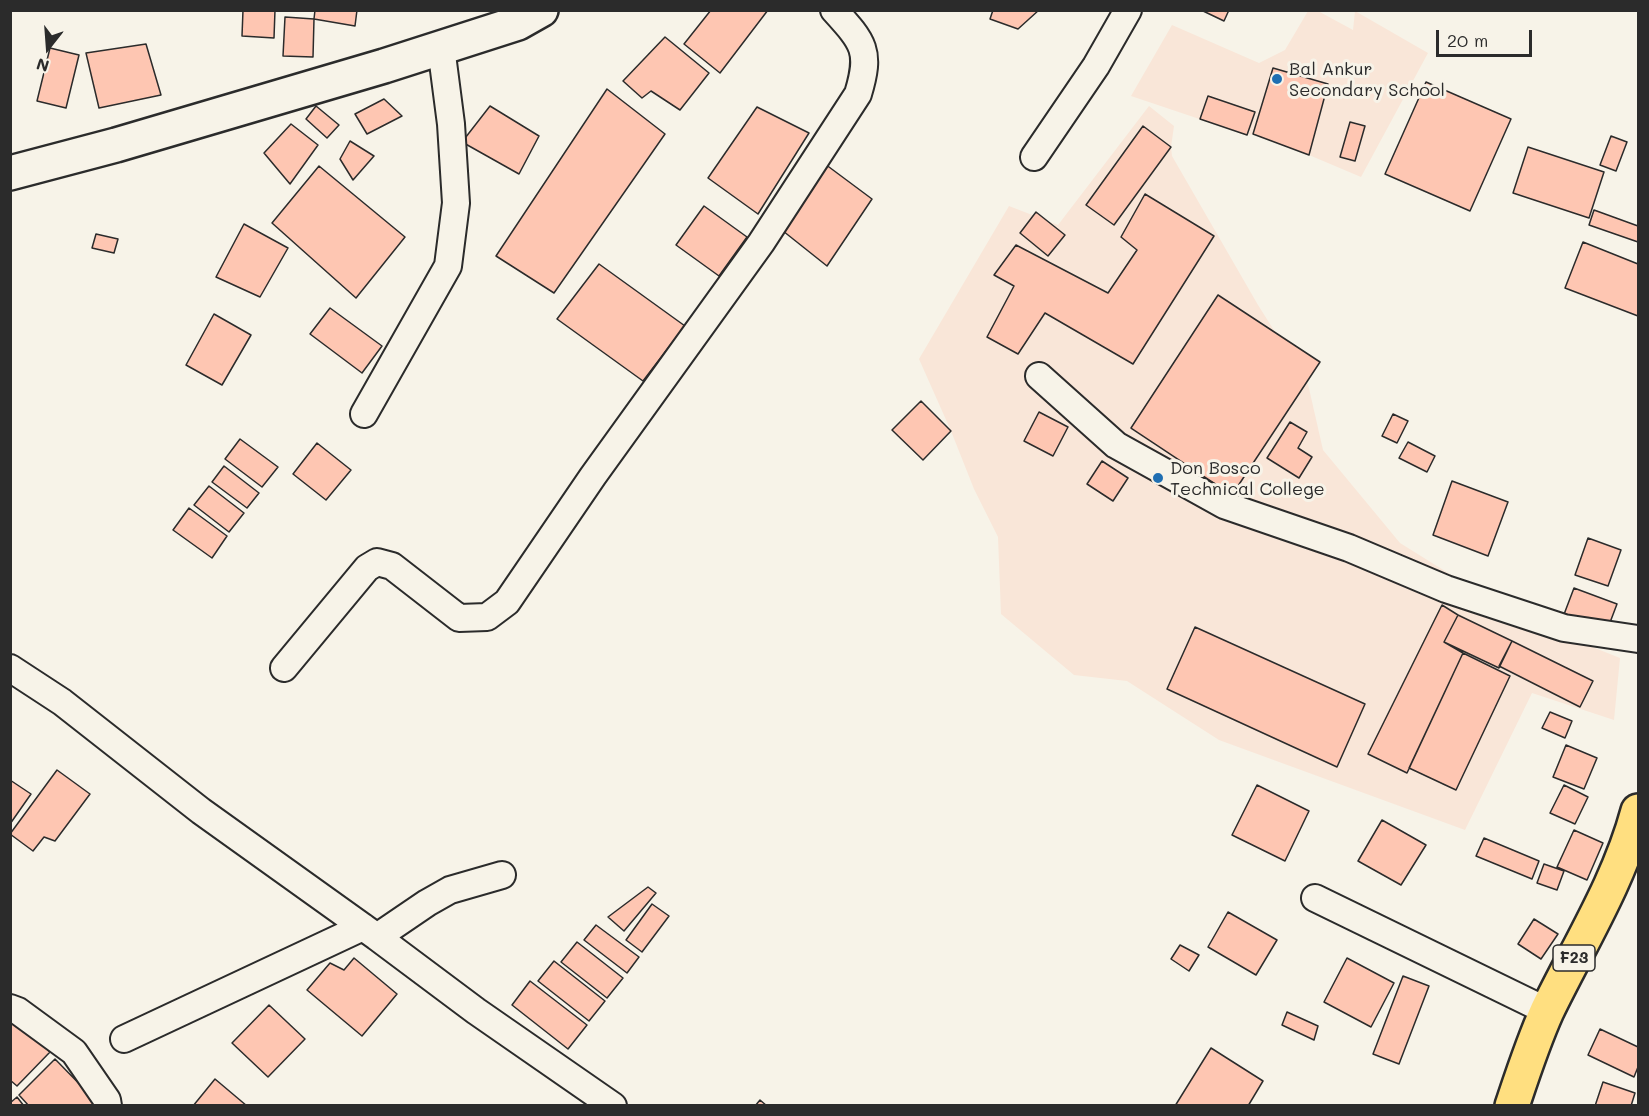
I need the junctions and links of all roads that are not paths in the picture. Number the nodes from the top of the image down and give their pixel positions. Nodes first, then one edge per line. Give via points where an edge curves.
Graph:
1 (541, 10) edge
2 (834, 10) edge
3 (1128, 10) edge
4 (441, 48) junction
5 (1034, 158) dead end
6 (10, 173) edge
7 (1039, 376) dead end
8 (364, 414) dead end
9 (1638, 639) edge
10 (10, 668) edge
11 (284, 668) dead end
12 (1638, 811) edge
13 (1634, 845) edge
14 (502, 875) dead end
15 (1315, 898) dead end
16 (370, 932) junction
17 (10, 1008) edge
18 (1547, 1011) junction
19 (124, 1039) dead end
20 (108, 1106) edge
21 (613, 1106) edge
22 (1512, 1106) edge

1 - 4 main road via 518,23
2 - 11 street via 853,31 864,52 865,69 858,94 761,243 507,602 487,617 459,618 392,566 377,562 367,568
3 - 5 street via 1096,66
4 - 6 main road
4 - 8 street via 456,203 448,266
7 - 9 street via 1116,445 1224,505 1349,548 1446,589 1564,628
10 - 16 street via 62,702 201,811
12 - 13 main road, F23
13 - 18 main road, F23
14 - 16 street via 450,890
15 - 18 street
16 - 19 street
16 - 21 street
17 - 20 street via 74,1052
18 - 22 main road, F23

